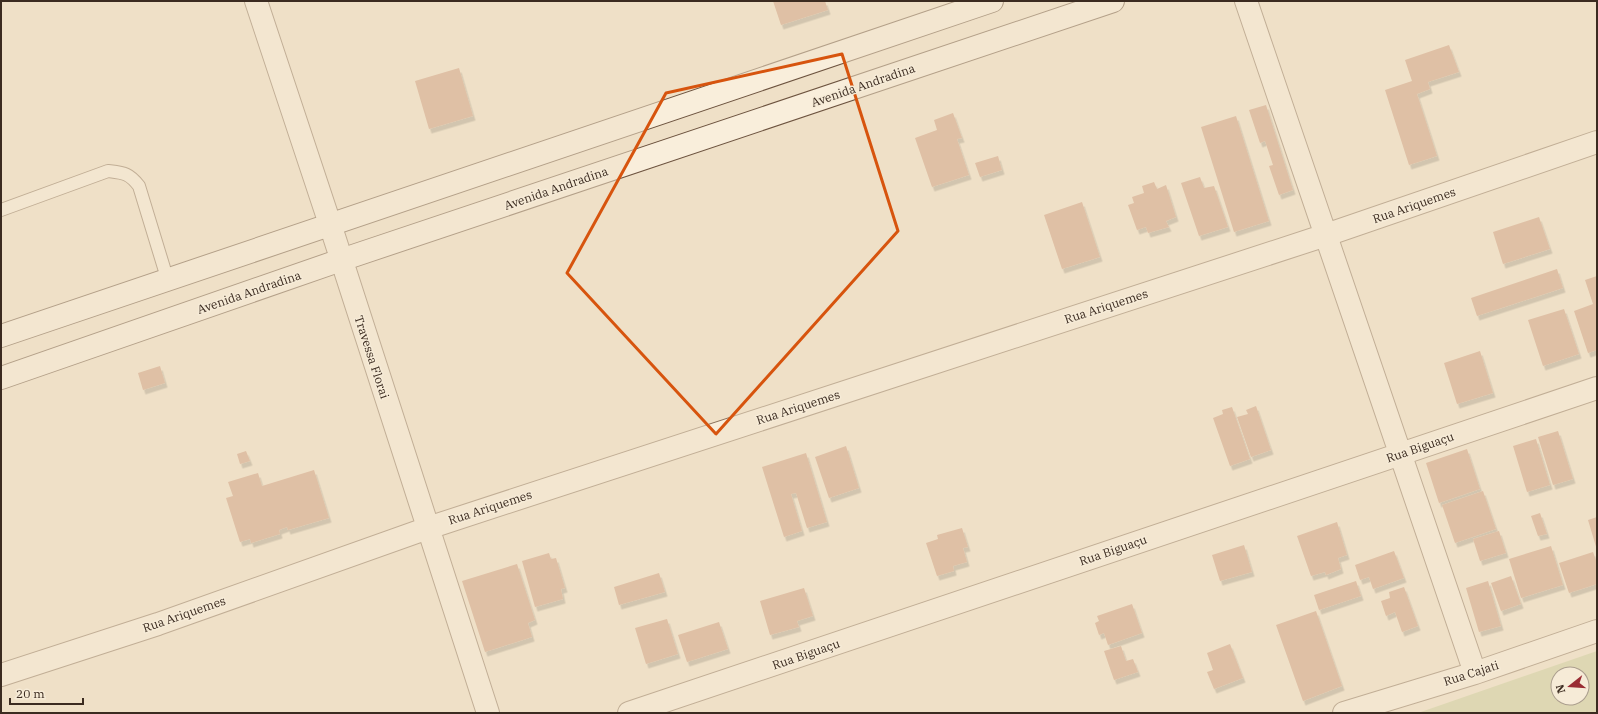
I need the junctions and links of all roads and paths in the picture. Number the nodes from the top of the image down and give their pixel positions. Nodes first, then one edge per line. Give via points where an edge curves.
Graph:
1 (256, 1) edge
2 (992, 1) edge
3 (1113, 1) edge
4 (1246, 1) edge
5 (1597, 142) edge
6 (1, 210) edge
7 (330, 224) junction
8 (1326, 235) junction
9 (341, 260) junction
10 (168, 280) junction
11 (1, 336) edge
12 (1, 378) edge
13 (1597, 388) edge
14 (1402, 454) junction
15 (428, 528) junction
16 (1597, 631) edge
17 (1475, 672) junction
18 (1, 676) edge
19 (488, 713) edge
20 (629, 713) edge
21 (1344, 713) edge

1 - 7 street, Travessa Florai
2 - 7 street
3 - 9 street, Avenida Andradina
4 - 8 street
5 - 8 street, Rua Ariquemes
6 - 10 lane via 108,171 123,172 132,177 139,186
7 - 9 street, Travessa Florai
7 - 10 street
8 - 14 street
8 - 15 street, Rua Ariquemes
9 - 12 street, Avenida Andradina
9 - 15 street, Travessa Florai
10 - 11 street
13 - 14 street, Rua Biguaçu
14 - 17 street
14 - 20 street, Rua Biguaçu
15 - 18 street, Rua Ariquemes via 158,624
15 - 19 street, Travessa Florai
16 - 17 street, Rua Cajati
17 - 21 street, Rua Cajati

